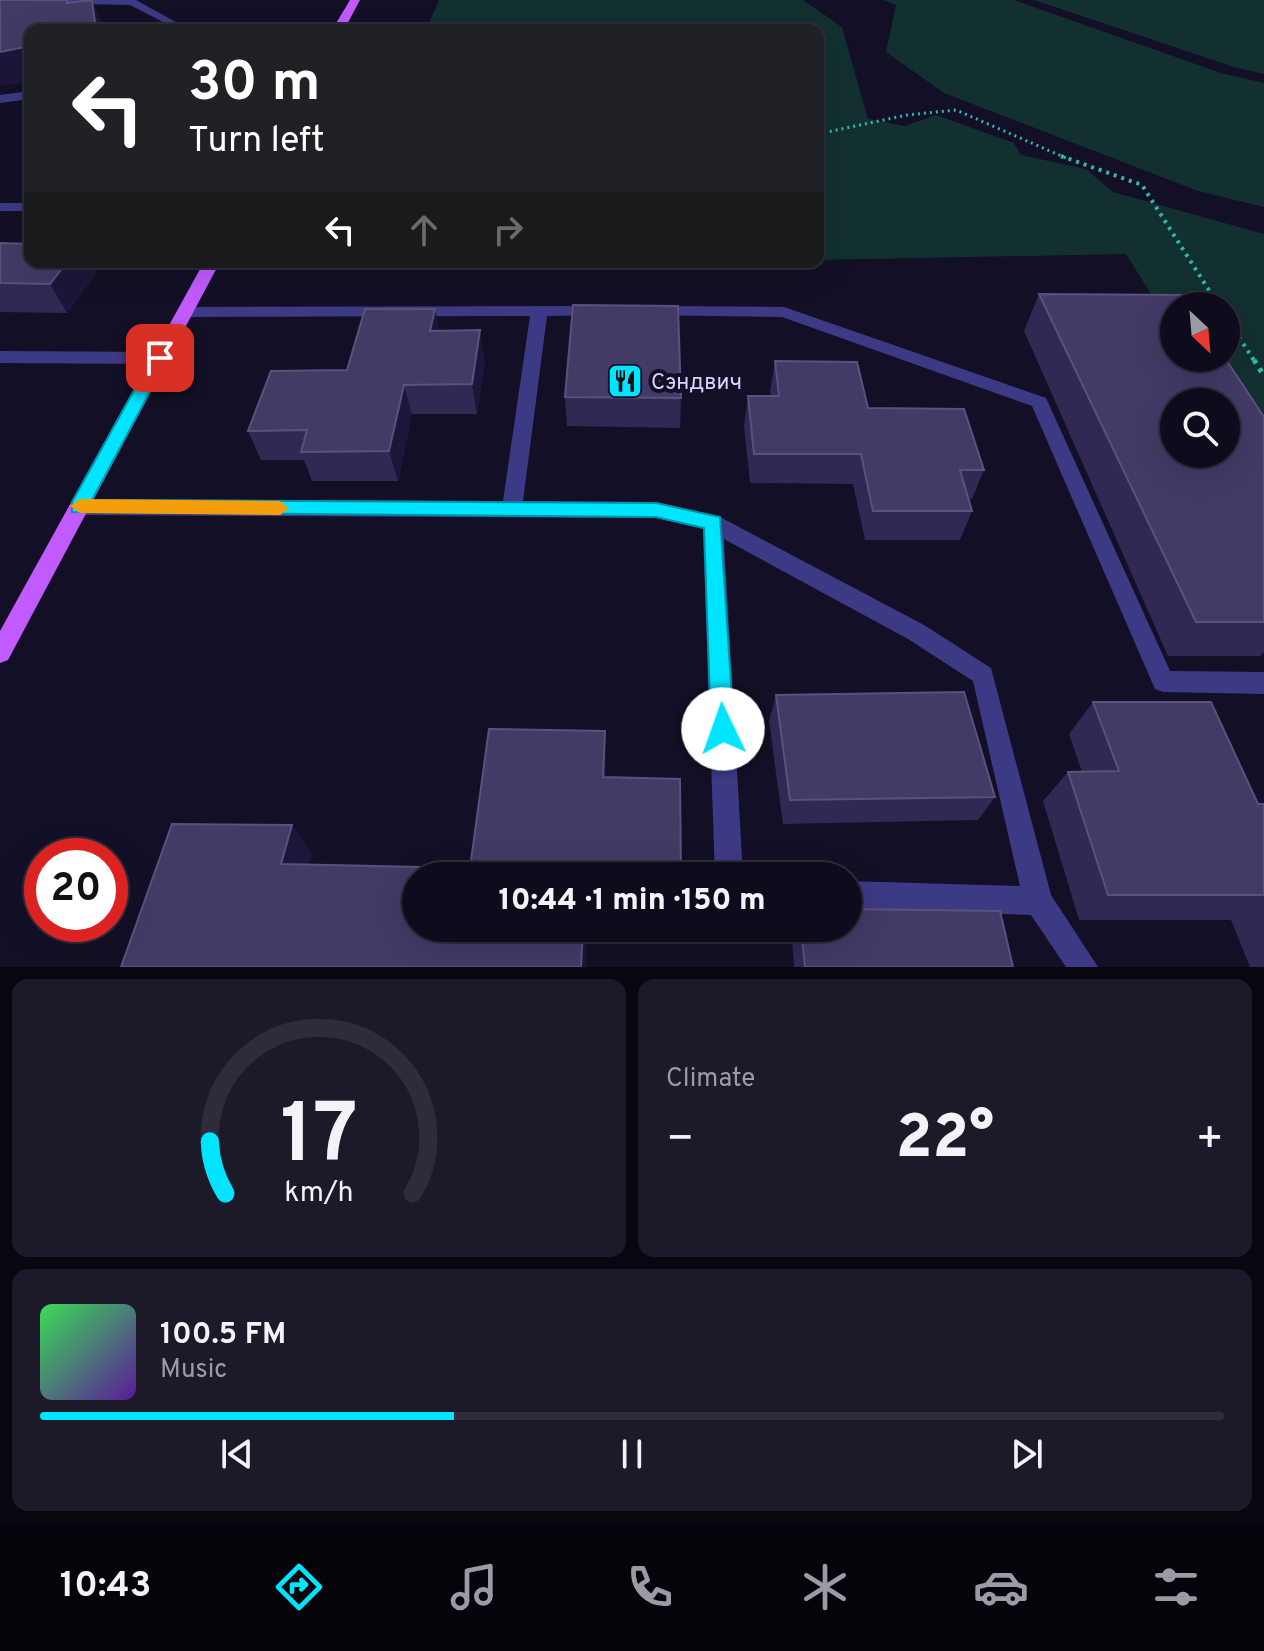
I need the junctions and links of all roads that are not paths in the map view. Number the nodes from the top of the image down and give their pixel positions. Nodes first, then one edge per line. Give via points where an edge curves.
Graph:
1 (355, 0) edge
2 (0, 4) edge
3 (170, 24) edge
4 (341, 24) edge
5 (24, 96) edge
6 (0, 99) edge
7 (0, 207) edge
8 (24, 207) edge
9 (209, 268) edge
10 (185, 312) junction
11 (539, 312) junction
12 (0, 357) edge
13 (160, 358) junction
14 (79, 507) junction
15 (512, 509) junction
16 (713, 523) junction
17 (0, 653) edge
18 (1264, 683) edge
19 (728, 862) edge
20 (862, 895) edge
21 (1038, 901) junction
22 (1083, 967) edge

1 - 4 main road
2 - 3 street via 132,2
5 - 6 street
7 - 8 street
9 - 10 main road
10 - 11 street
10 - 13 main road
11 - 15 street
11 - 18 street via 784,312 1039,402 1163,681
12 - 13 street
13 - 14 main road
14 - 15 street
14 - 17 main road
15 - 16 street via 656,510
16 - 19 street
16 - 21 street via 916,632 983,675
20 - 21 street
21 - 22 street

